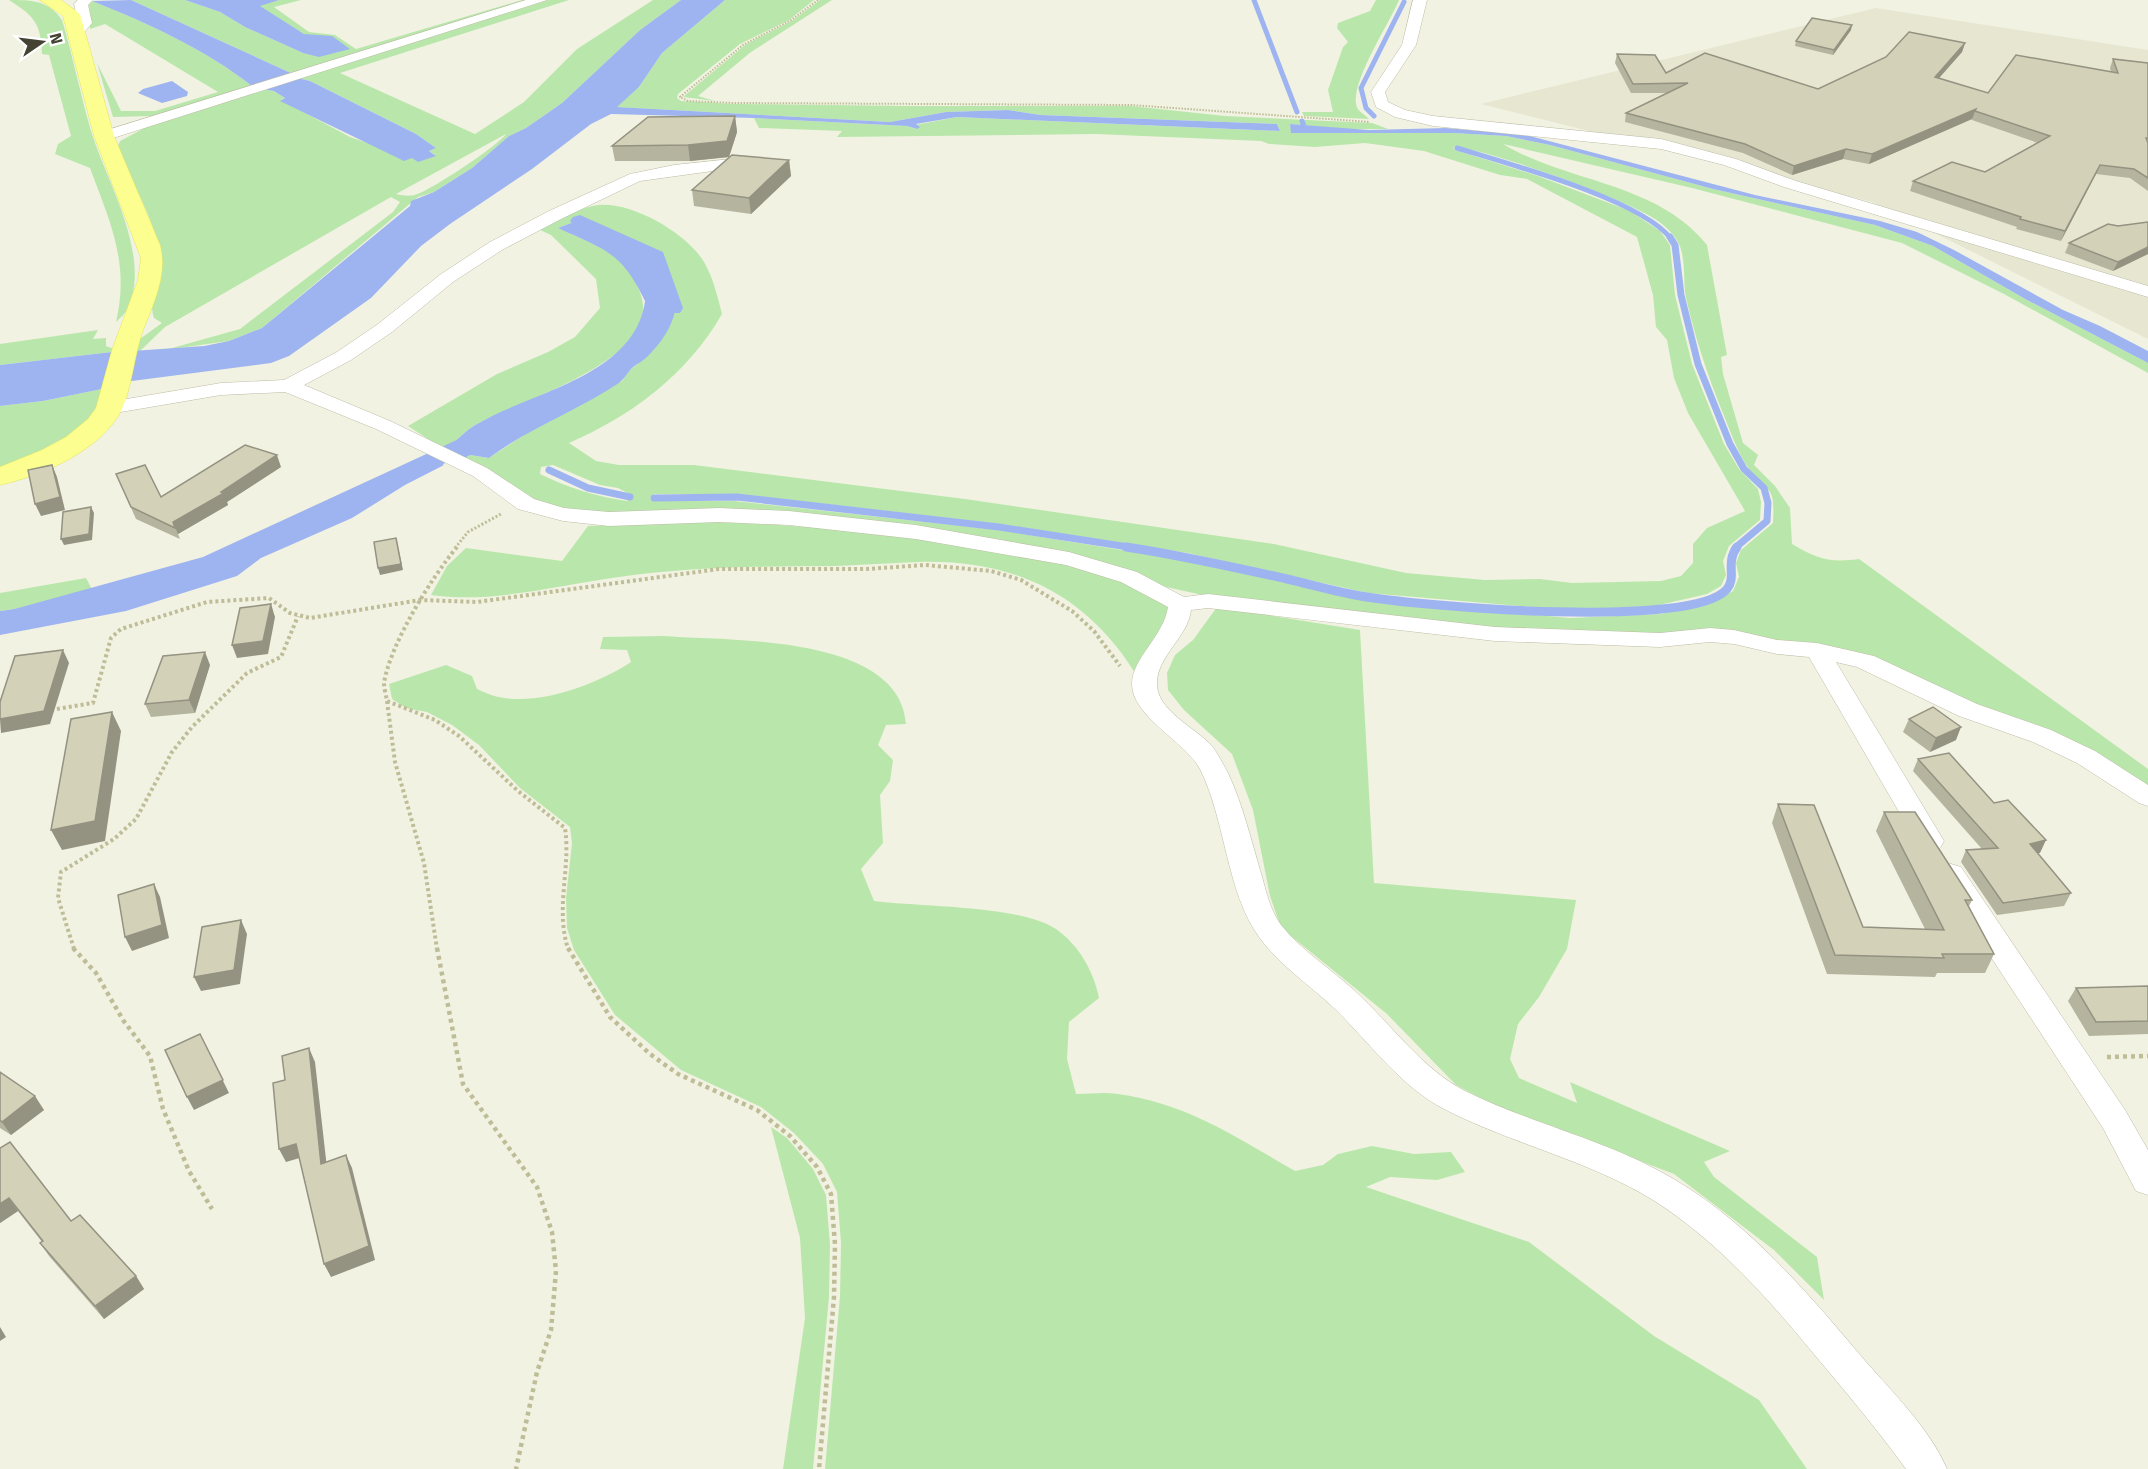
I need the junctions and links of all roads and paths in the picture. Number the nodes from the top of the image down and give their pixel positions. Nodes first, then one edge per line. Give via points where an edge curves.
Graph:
1 (49, 0) edge
2 (86, 0) edge
3 (540, 0) edge
4 (818, 0) edge
5 (1420, 0) edge
6 (77, 32) junction
7 (1378, 122) dead end
8 (104, 136) junction
9 (750, 162) edge
10 (2148, 292) edge
11 (288, 386) junction
12 (110, 399) junction
13 (0, 477) edge
14 (526, 504) junction
15 (420, 600) junction
16 (1180, 604) junction
17 (298, 616) junction
18 (1817, 650) junction
19 (1145, 693) junction
20 (387, 701) junction
21 (42, 711) edge
22 (2148, 797) edge
23 (2148, 1182) edge
24 (212, 1209) dead end
25 (516, 1469) edge
26 (819, 1469) edge
27 (1928, 1469) edge

1 - 6 main road via 71,14
2 - 6 street via 81,4 85,23
3 - 8 street
4 - 7 path via 791,20 743,45 680,97 725,103 1131,105
5 - 10 street via 1409,45 1378,92 1381,104 1400,114 1693,151
6 - 8 main road
8 - 12 main road via 124,178 152,258 150,280
9 - 11 street via 636,177 546,219 447,278 344,356
11 - 12 street
11 - 14 street via 383,425 480,472
12 - 13 main road via 97,425 75,443
14 - 15 path via 468,532
14 - 16 street via 588,518 789,518 986,543 1069,559 1129,577
15 - 17 path via 332,615
15 - 19 path via 477,602 719,569 925,565 991,571 1021,580 1072,611 1094,631 1132,682
15 - 20 path via 388,666 384,684
16 - 18 street via 1208,601 1495,634 1660,640 1710,635
16 - 19 street via 1180,619 1146,674
17 - 21 path via 269,598 207,602 121,629 111,638 93,703
17 - 24 path via 281,657 247,673 172,752 136,819 114,839 61,872 58,898 71,946 96,974 150,1056 163,1109 189,1171
18 - 22 street via 1865,661 1968,710 2042,736 2086,757
18 - 23 street via 1931,844 2114,1119
19 - 27 street via 1208,759 1229,810 1256,906 1282,946 1341,996 1426,1082 1450,1098 1635,1175 1718,1229 1757,1264 1804,1316
20 - 25 path via 395,762 424,863 443,992 463,1084 537,1187 552,1232 556,1271 551,1330 537,1372
20 - 26 path via 448,728 565,828 562,929 569,952 610,1017 678,1074 757,1110 790,1136 818,1167 831,1194 835,1244 831,1356

